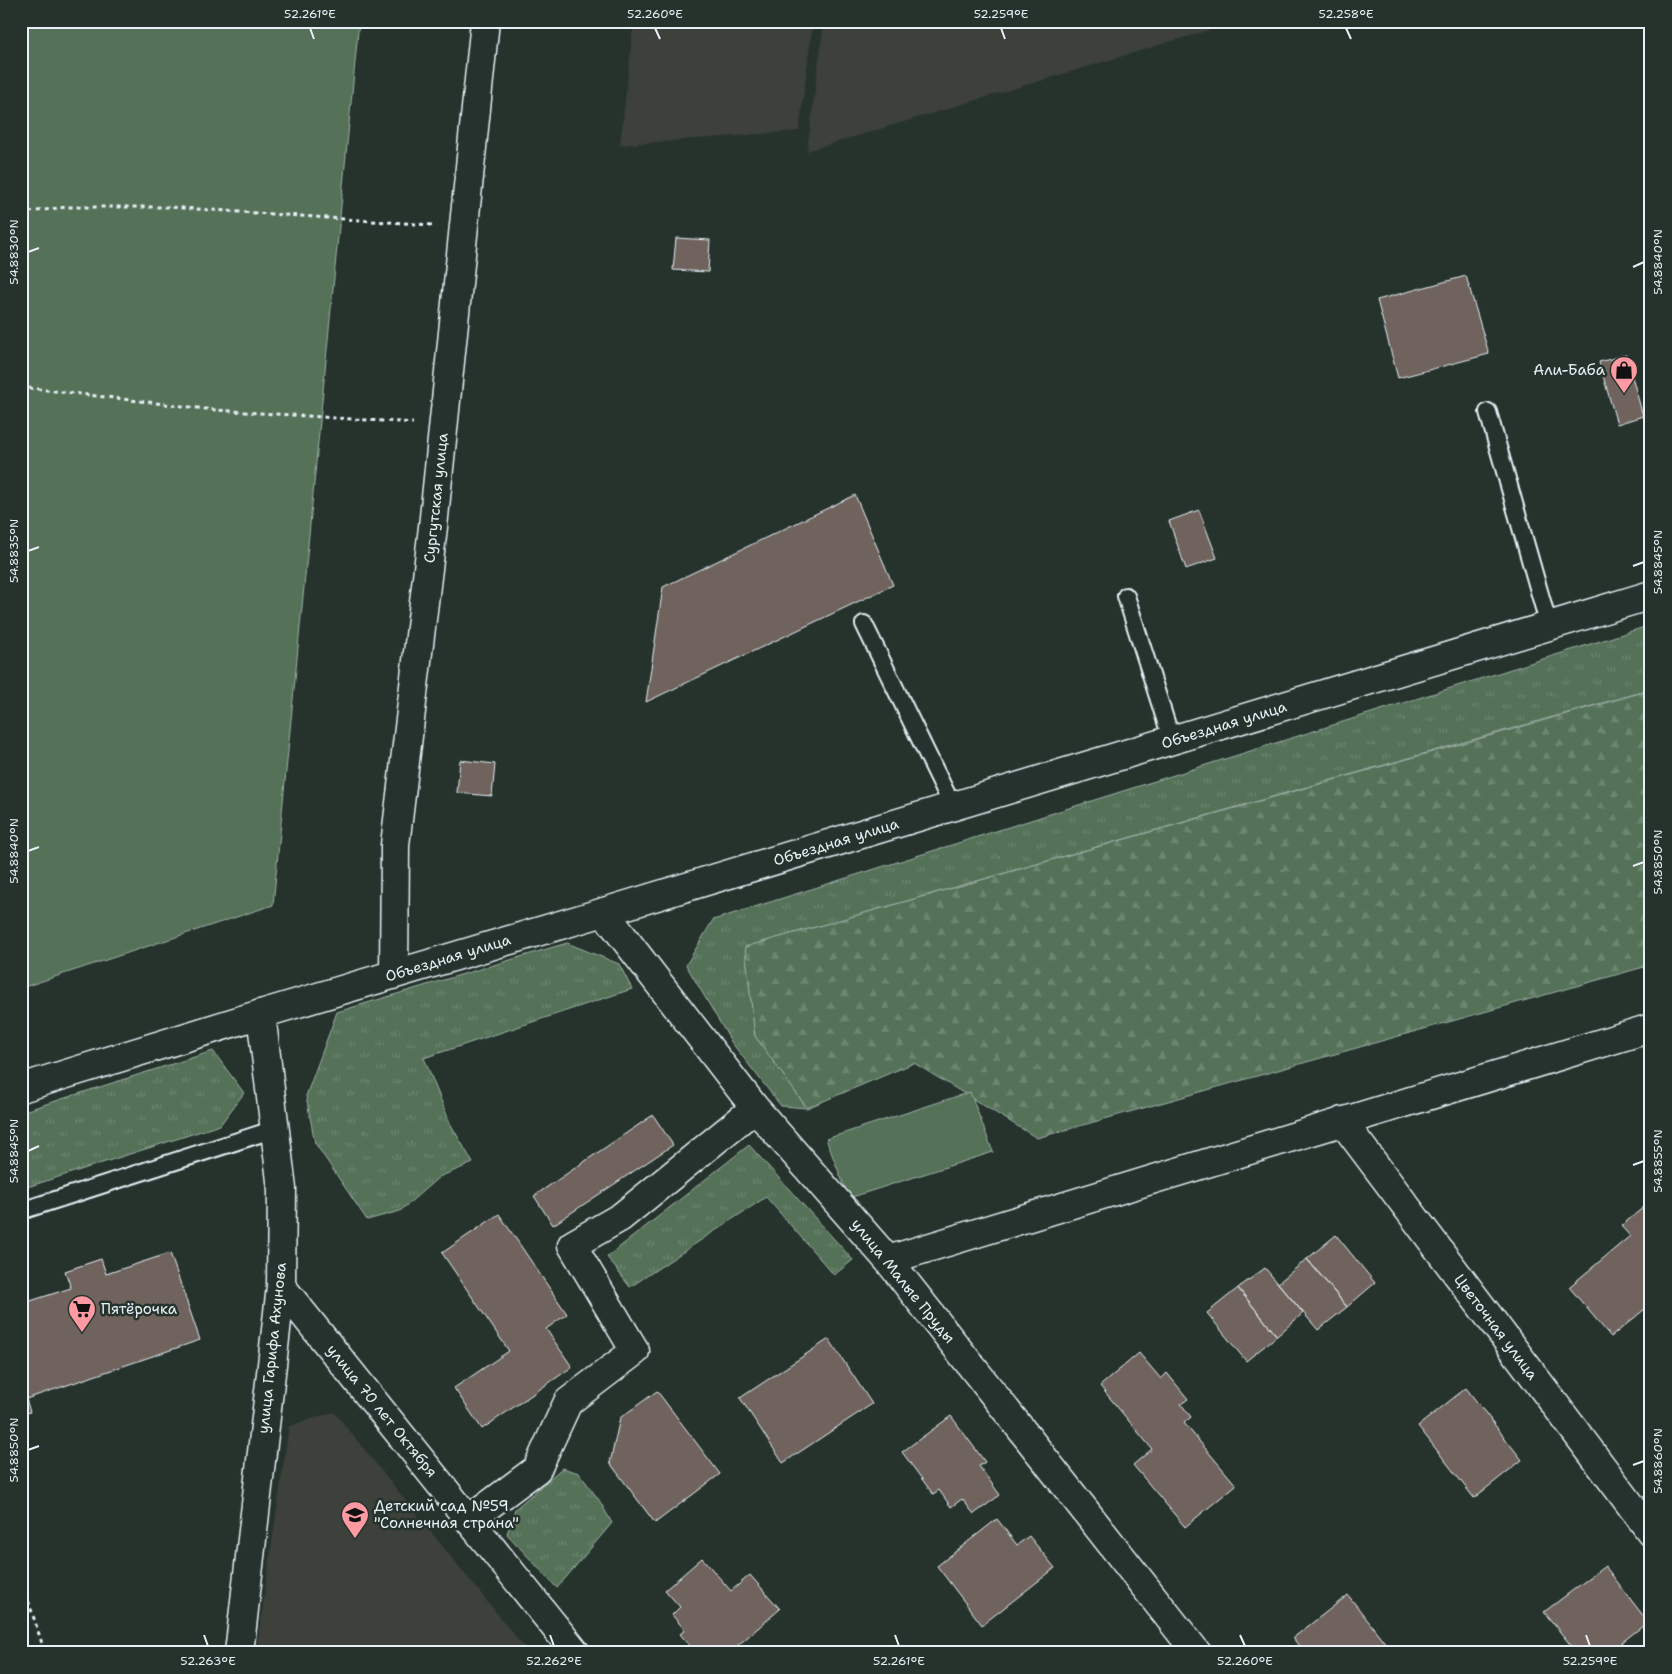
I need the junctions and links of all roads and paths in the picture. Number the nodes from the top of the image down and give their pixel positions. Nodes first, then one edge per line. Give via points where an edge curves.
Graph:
1 (485, 21) edge
2 (21, 213) edge
3 (464, 227) junction
4 (21, 387) edge
5 (1488, 412) dead end
6 (444, 424) junction
7 (1651, 595) edge
8 (1126, 596) dead end
9 (864, 624) dead end
10 (1549, 626) junction
11 (1172, 741) junction
12 (953, 807) junction
13 (604, 912) junction
14 (394, 974) junction
15 (262, 1014) junction
16 (1651, 1028) edge
17 (21, 1088) edge
18 (755, 1108) junction
19 (1342, 1122) junction
20 (275, 1129) junction
21 (21, 1211) edge
22 (888, 1260) junction
23 (281, 1286) junction
24 (470, 1520) junction
25 (1651, 1532) edge
26 (21, 1578) edge
27 (45, 1653) edge
28 (238, 1653) edge
29 (576, 1653) edge
30 (1197, 1653) edge

1 - 3 street, Сургутская улица
2 - 3 path via 67,207 168,207
3 - 6 street, Сургутская улица
4 - 6 path via 215,410
5 - 10 lane
6 - 14 street, Сургутская улица via 395,845
7 - 10 street, Объездная улица
8 - 11 lane
9 - 12 lane
10 - 11 street, Объездная улица
11 - 12 street, Объездная улица
12 - 13 street, Объездная улица
13 - 14 street, Объездная улица
13 - 18 street, улица Малые Пруды
14 - 15 street, Объездная улица
15 - 17 street, Объездная улица
15 - 20 street, улица Гарифа Ахунова
16 - 19 street
18 - 22 street, улица Малые Пруды
18 - 24 street via 621,1217 572,1246 634,1351 568,1402 537,1469
19 - 22 street
19 - 25 street, Цветочная улица
20 - 21 lane
20 - 23 street, улица Гарифа Ахунова via 282,1189
22 - 30 street, улица Малые Пруды
23 - 24 street, улица 70 лет Октября
23 - 28 street, улица Гарифа Ахунова
24 - 29 street, улица 70 лет Октября
26 - 27 path

